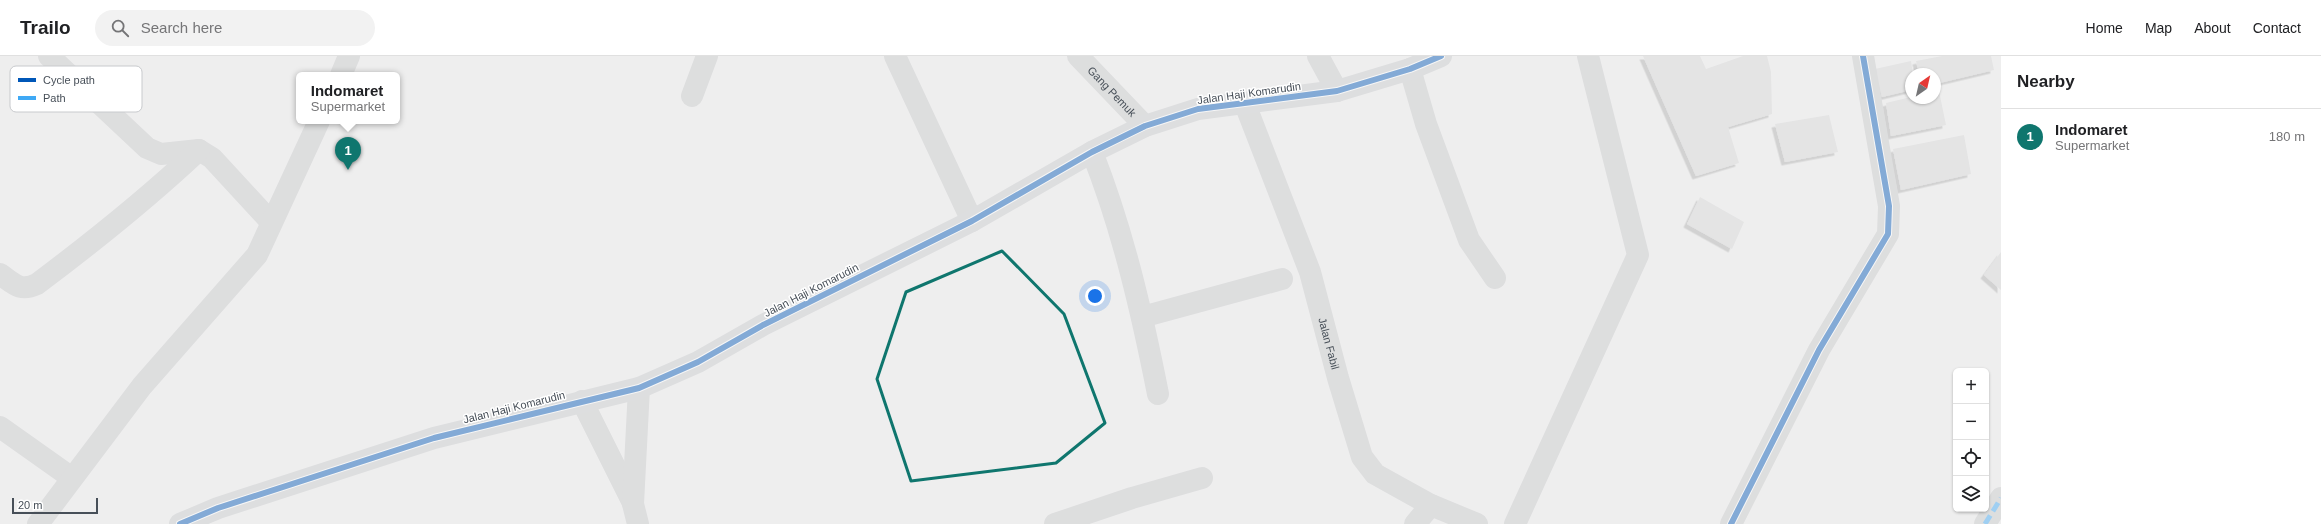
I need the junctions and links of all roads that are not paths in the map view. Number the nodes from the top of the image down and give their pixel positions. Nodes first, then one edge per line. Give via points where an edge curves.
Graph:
1 (49, 56) edge
2 (350, 56) edge
3 (707, 56) edge
4 (897, 56) edge
5 (1078, 56) edge
6 (1318, 56) edge
7 (1441, 56) edge
8 (1588, 56) edge
9 (1863, 56) edge
10 (60, 66) edge
11 (1410, 69) junction
12 (342, 72) edge
13 (1337, 91) junction
14 (692, 96) dead end
15 (1244, 104) junction
16 (109, 112) edge
17 (318, 124) edge
18 (1145, 126) junction
19 (199, 150) junction
20 (1092, 152) junction
21 (972, 221) junction
22 (271, 222) junction
23 (0, 274) edge
24 (1495, 278) dead end
25 (1282, 279) dead end
26 (1142, 317) junction
27 (639, 388) junction
28 (1158, 394) dead end
29 (582, 401) junction
30 (0, 427) edge
31 (72, 478) junction
32 (1202, 478) dead end
33 (2001, 498) edge
34 (1431, 505) junction
35 (636, 514) edge
36 (38, 524) edge
37 (180, 524) edge
38 (1055, 524) edge
39 (1415, 524) edge
40 (1477, 524) edge
41 (1515, 524) edge
42 (1732, 524) edge
43 (1985, 524) edge

1 - 10 street
2 - 12 street
3 - 14 street
4 - 21 street
5 - 18 street, Gang Pemuk
6 - 13 street
7 - 11 street, Jalan Haji Komarudin
8 - 41 street via 1638,254
9 - 42 street via 1888,206 1888,234 1819,350
11 - 13 street, Jalan Haji Komarudin
11 - 24 street via 1431,138 1469,240
13 - 15 street, Jalan Haji Komarudin
15 - 18 street, Jalan Haji Komarudin via 1198,109
15 - 34 street, Jalan Fabil via 1310,272 1362,456 1375,474
16 - 19 street via 147,148 161,154
17 - 22 street
18 - 20 street, Jalan Haji Komarudin
19 - 22 street via 212,158
19 - 23 street via 162,184 37,284 28,289 22,288
20 - 21 street, Jalan Haji Komarudin
20 - 26 street via 1105,185
21 - 27 street, Jalan Haji Komarudin via 763,325 698,362
22 - 31 street via 257,255 142,386
25 - 26 street
26 - 28 street
27 - 29 street, Jalan Haji Komarudin
27 - 35 street
29 - 35 street
29 - 37 street, Jalan Haji Komarudin via 434,438 218,508
30 - 31 street
31 - 36 street
32 - 38 street
33 - 43 street
34 - 39 street
34 - 40 street, Jalan Fabil

